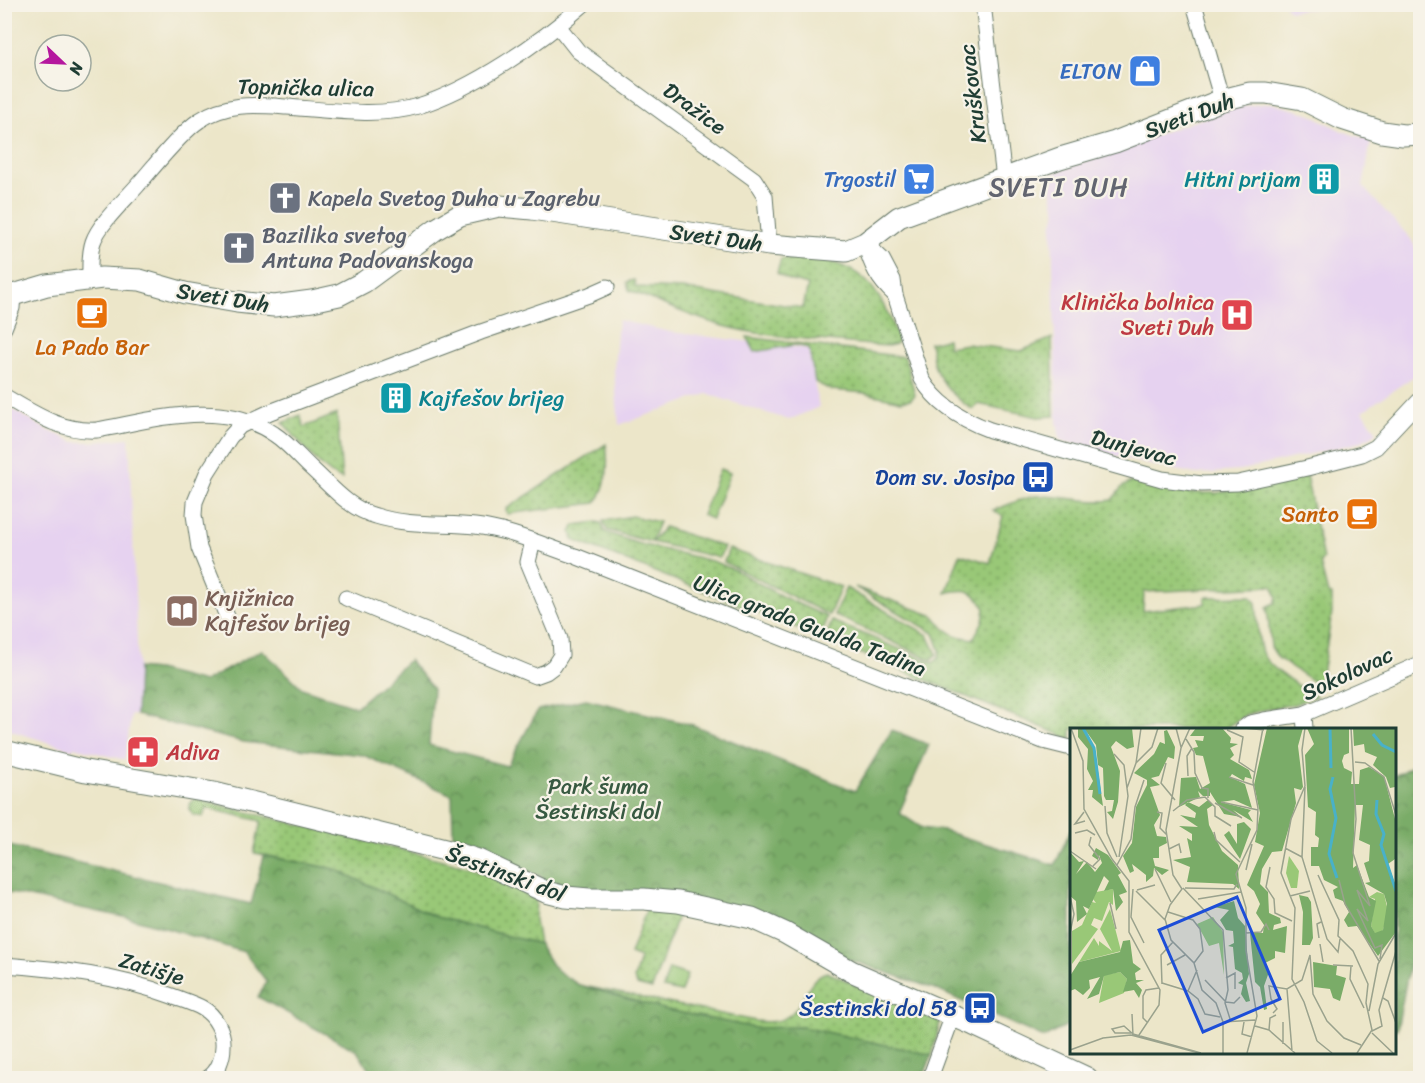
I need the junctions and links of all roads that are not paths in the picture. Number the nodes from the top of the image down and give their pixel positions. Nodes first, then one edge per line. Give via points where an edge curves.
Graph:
1 (584, 4) edge
2 (983, 4) edge
3 (1194, 4) edge
4 (559, 27) junction
5 (1222, 100) junction
6 (1420, 134) edge
7 (1004, 179) junction
8 (865, 243) junction
9 (769, 245) junction
10 (90, 278) junction
11 (607, 287) dead end
12 (9, 294) edge
13 (4, 328) edge
14 (4, 396) edge
15 (1420, 400) edge
16 (248, 422) junction
17 (533, 541) junction
18 (346, 598) dead end
19 (228, 618) dead end
20 (1420, 664) edge
21 (1304, 721) edge
22 (1243, 728) edge
23 (1070, 748) edge
24 (4, 751) edge
25 (4, 965) edge
26 (953, 1016) junction
27 (208, 1078) edge
28 (930, 1078) edge
29 (1087, 1078) edge

1 - 4 street, Topnička ulica
2 - 7 street, Kruškovac
3 - 5 street
4 - 9 street, Dražice via 578,51 754,179 765,196
4 - 10 street, Topnička ulica via 469,83 417,107 349,112 248,105 222,109 206,117 184,135 100,228 90,255
5 - 6 main road, Sveti Duh via 1250,93 1286,96 1302,99 1364,128
5 - 7 main road, Sveti Duh via 1115,142
7 - 8 main road, Sveti Duh via 899,217
8 - 9 main road, Sveti Duh via 835,240 812,247
8 - 15 street, Dunjevac via 882,259 894,280 895,295 922,379 928,390 954,412 990,430 1162,479 1238,483 1362,454 1376,447
9 - 10 main road, Sveti Duh via 499,206 460,215 364,282 339,296 312,301 274,306 185,293 140,280
10 - 12 main road, Sveti Duh
11 - 16 street
12 - 13 street via 12,308
14 - 16 street, Ulica grada Gualda Tadina via 44,420 82,431 193,415 216,414
16 - 17 street, Ulica grada Gualda Tadina via 273,433 356,508 376,517 476,526
16 - 19 street via 230,437 207,473 195,502 198,548
17 - 18 street via 528,562 560,639 561,656 554,666 535,676
17 - 23 street, Ulica grada Gualda Tadina via 1043,741
20 - 21 street, Sokolovac
21 - 22 street via 1264,720
24 - 26 main road, Šestinski dol via 86,771 214,793 453,852 566,897 678,902 742,915 785,933 851,971
25 - 27 street, Zatišje via 115,979 203,1008 224,1036 224,1050 214,1074
26 - 28 street
26 - 29 main road, Šestinski dol

